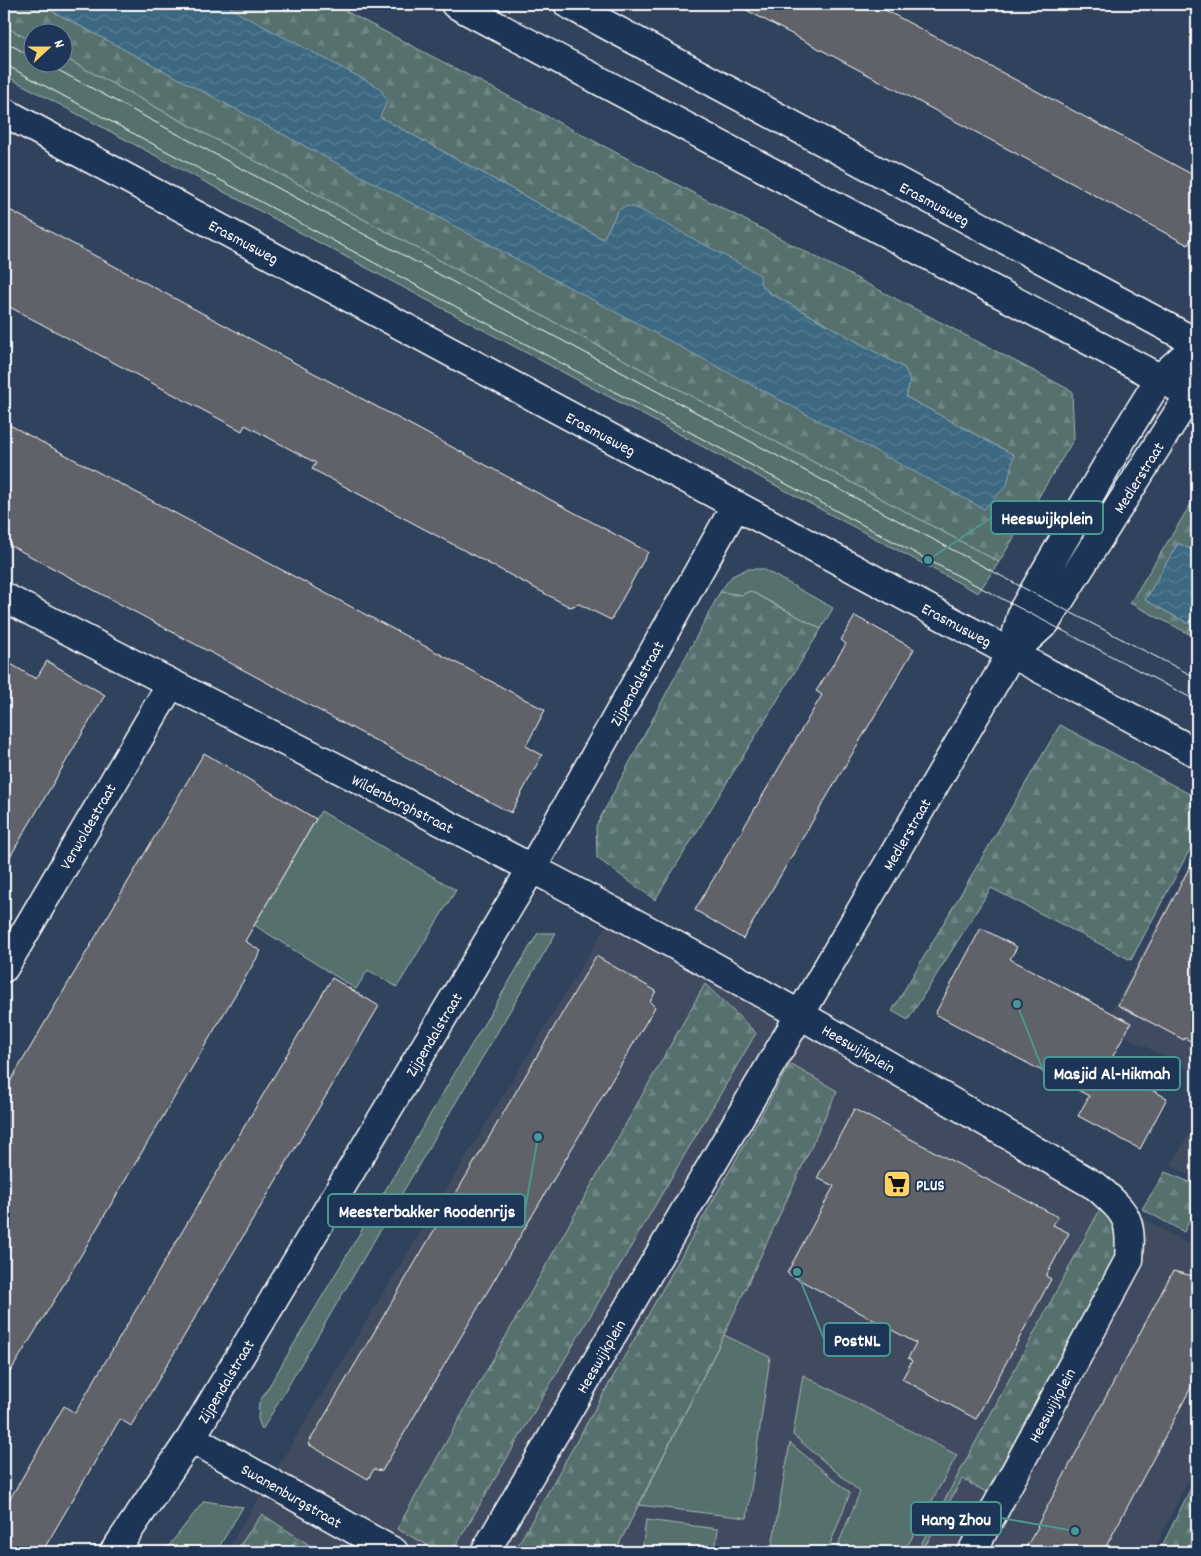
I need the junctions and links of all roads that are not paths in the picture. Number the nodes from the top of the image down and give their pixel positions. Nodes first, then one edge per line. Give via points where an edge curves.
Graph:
1 (455, 4) edge
2 (568, 4) edge
3 (4, 112) edge
4 (1197, 344) edge
5 (1197, 349) edge
6 (1160, 378) junction
7 (1194, 396) edge
8 (736, 505) junction
9 (4, 597) edge
10 (1011, 654) junction
11 (170, 684) junction
12 (1197, 753) edge
13 (532, 868) junction
14 (4, 968) edge
15 (800, 1014) junction
16 (191, 1438) junction
17 (114, 1552) edge
18 (394, 1552) edge
19 (484, 1552) edge
20 (972, 1552) edge

1 - 6 street
2 - 4 street, Erasmusweg
3 - 8 street, Erasmusweg
4 - 6 street, Medlerstraat
5 - 7 street
6 - 7 street
6 - 10 street, Medlerstraat via 1022,610
7 - 10 street, Medlerstraat via 1046,622
8 - 10 street, Erasmusweg
8 - 13 street, Zijpendalstraat
9 - 11 street, Wildenborghstraat
10 - 12 street, Erasmusweg
10 - 15 street, Medlerstraat
11 - 13 street, Wildenborghstraat
11 - 14 street, Verwoldestraat
13 - 15 street, Wildenborghstraat
13 - 16 street, Zijpendalstraat
15 - 19 street, Heeswijkplein
15 - 20 street, Heeswijkplein via 1096,1187 1119,1207 1128,1222 1129,1260
16 - 17 street, Zijpendalstraat
16 - 18 street, Swanenburgstraat

